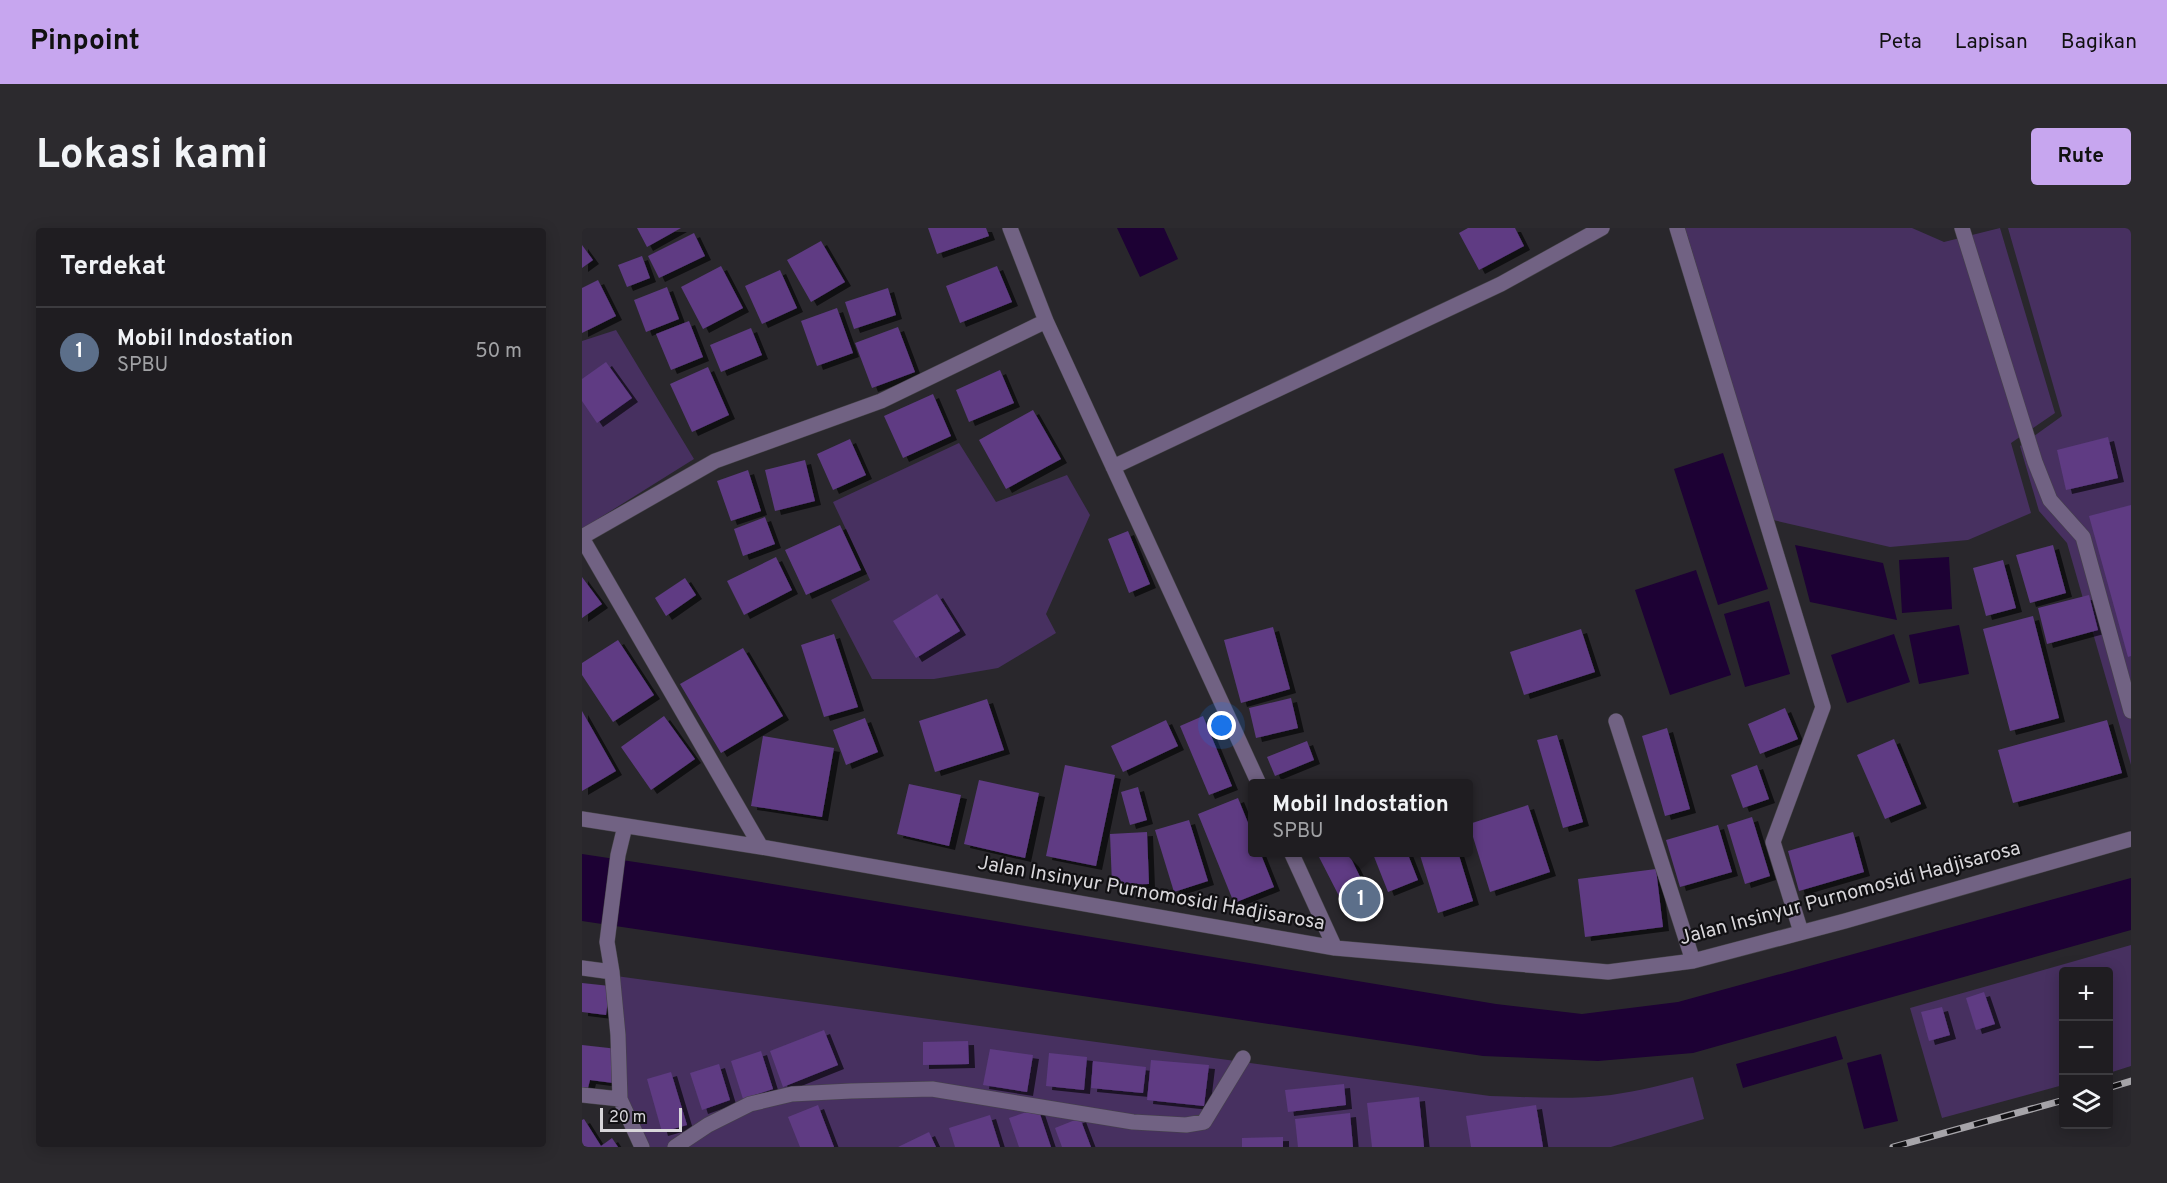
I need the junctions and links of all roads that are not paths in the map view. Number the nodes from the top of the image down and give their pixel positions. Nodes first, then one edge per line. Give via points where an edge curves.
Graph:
1 (1010, 228) edge
2 (1602, 228) edge
3 (1677, 228) edge
4 (1962, 228) edge
5 (1046, 321) junction
6 (1113, 467) junction
7 (582, 537) edge
8 (2131, 711) edge
9 (1616, 721) dead end
10 (1257, 779) edge
11 (582, 819) edge
12 (625, 826) junction
13 (2131, 839) edge
14 (761, 847) junction
15 (1293, 857) edge
16 (1801, 932) junction
17 (1335, 948) junction
18 (1693, 961) junction
19 (582, 968) edge
20 (612, 972) junction
21 (1243, 1058) dead end
22 (582, 1095) edge
23 (620, 1099) junction
24 (642, 1147) edge
25 (675, 1147) edge

1 - 5 street
2 - 6 street via 1501,284
3 - 16 street via 1823,707 1773,842
4 - 8 street via 2035,462 2050,500 2083,537
5 - 6 street
5 - 7 street via 881,401 715,461
6 - 10 street
7 - 14 street
9 - 18 street
11 - 12 street, Jalan Insinyur Purnomosidi Hadjisarosa
12 - 14 street, Jalan Insinyur Purnomosidi Hadjisarosa
12 - 20 street via 607,942
13 - 16 street, Jalan Insinyur Purnomosidi Hadjisarosa
14 - 17 street, Jalan Insinyur Purnomosidi Hadjisarosa
15 - 17 street
16 - 18 street, Jalan Insinyur Purnomosidi Hadjisarosa
17 - 18 street, Jalan Insinyur Purnomosidi Hadjisarosa via 1608,972
19 - 20 street
20 - 23 street
21 - 25 street via 1204,1122 1186,1125 1132,1122 932,1089 851,1091 792,1094 750,1104
22 - 23 street
23 - 24 street

